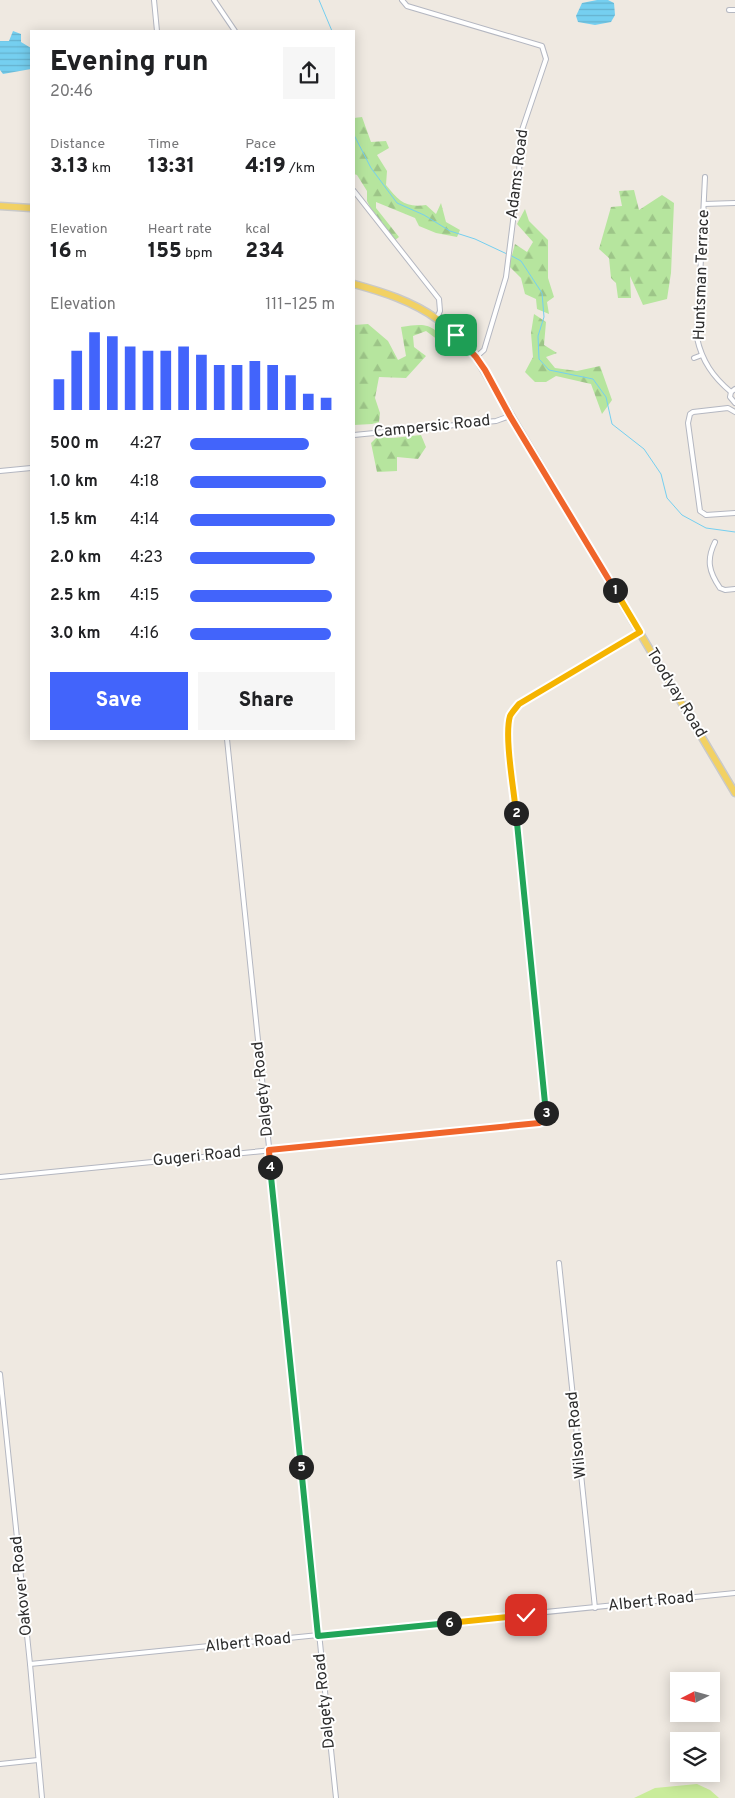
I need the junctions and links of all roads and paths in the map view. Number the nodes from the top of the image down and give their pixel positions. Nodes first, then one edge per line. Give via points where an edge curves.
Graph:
1 (154, 0) edge
2 (214, 0) edge
3 (402, 0) edge
4 (729, 10) dead end
5 (735, 10) edge
6 (157, 30) edge
7 (234, 30) edge
8 (705, 177) dead end
9 (355, 192) edge
10 (735, 203) edge
11 (704, 204) junction
12 (0, 206) edge
13 (30, 208) edge
14 (355, 284) edge
15 (437, 318) junction
16 (702, 355) junction
17 (476, 357) junction
18 (694, 358) dead end
19 (733, 390) edge
20 (735, 403) edge
21 (735, 412) edge
22 (510, 416) junction
23 (355, 435) edge
24 (30, 468) edge
25 (0, 471) edge
26 (735, 513) edge
27 (715, 542) dead end
28 (735, 589) edge
29 (640, 632) junction
30 (227, 740) edge
31 (735, 791) edge
32 (269, 1150) junction
33 (0, 1177) edge
34 (559, 1263) dead end
35 (0, 1374) edge
36 (735, 1593) edge
37 (595, 1608) junction
38 (318, 1636) junction
39 (30, 1664) junction
40 (38, 1760) junction
41 (0, 1764) edge
42 (42, 1798) edge
43 (336, 1798) edge

1 - 6 street
2 - 7 street
3 - 17 street, Adams Road via 406,6 542,46 546,59 521,133 506,277 484,350
4 - 5 street
8 - 11 street, Huntsman Terrace
9 - 15 street via 439,299
10 - 11 street
11 - 16 street, Huntsman Terrace via 697,330
12 - 13 main road
14 - 15 main road, Toodyay Road via 393,295
15 - 17 main road, Toodyay Road
16 - 18 street
16 - 19 street, Huntsman Terrace via 710,370
17 - 22 main road, Toodyay Road
19 - 20 street via 730,397
21 - 26 street via 728,408 693,412 688,423 700,511 706,515
22 - 23 street, Campersic Road via 496,421
22 - 29 main road, Toodyay Road
24 - 25 street
27 - 28 street via 708,564 720,588
29 - 31 main road, Toodyay Road
29 - 32 street, Gugeri Road via 519,704 511,714 508,727 546,1110 544,1121
30 - 32 street, Dalgety Road
32 - 33 street, Gugeri Road
32 - 38 street, Dalgety Road
34 - 37 street, Wilson Road
35 - 39 street, Oakover Road
36 - 37 street, Albert Road
37 - 38 street, Albert Road
38 - 39 street, Albert Road
38 - 43 street, Dalgety Road
39 - 40 street, Oakover Road
40 - 41 street
40 - 42 street, Oakover Road

